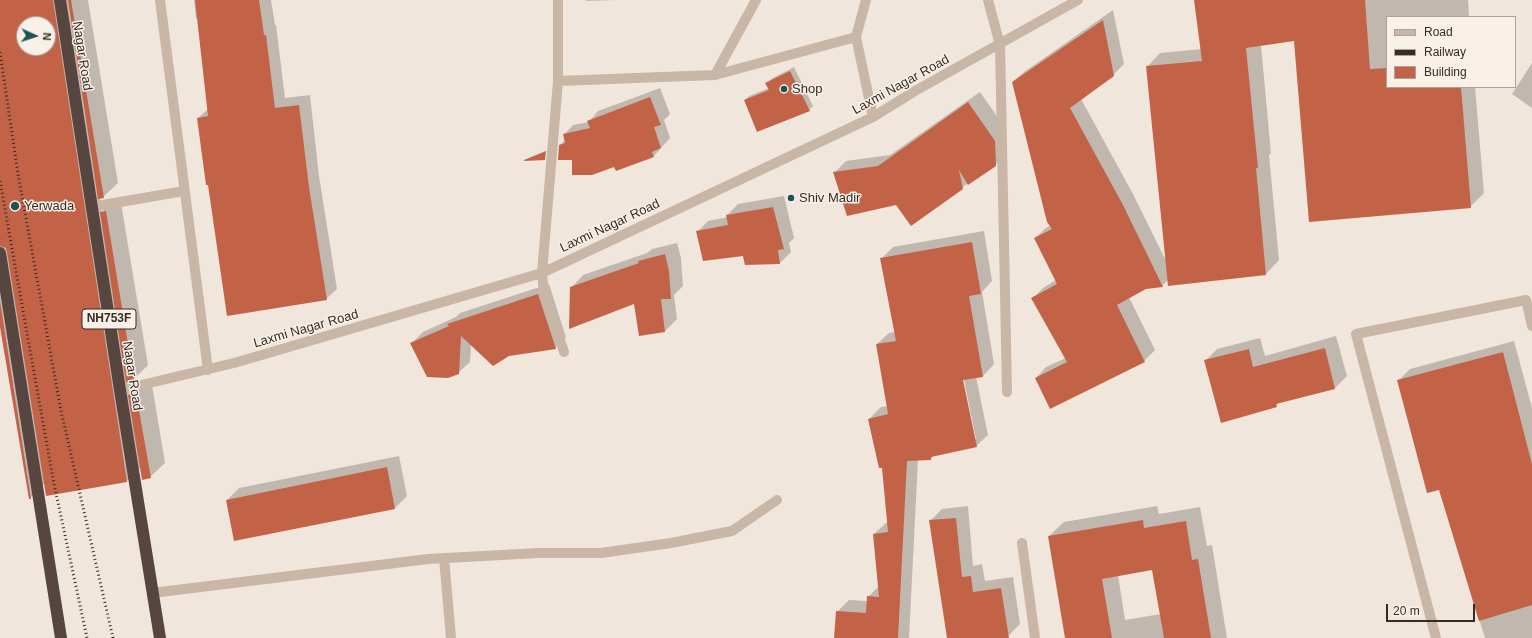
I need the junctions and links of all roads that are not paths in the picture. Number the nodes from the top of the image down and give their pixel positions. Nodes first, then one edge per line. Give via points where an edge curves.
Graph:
1 (60, 0) edge
2 (160, 0) edge
3 (558, 0) edge
4 (756, 0) edge
5 (866, 0) edge
6 (988, 0) edge
7 (1078, 0) edge
8 (856, 38) junction
9 (1000, 45) junction
10 (715, 75) junction
11 (558, 81) junction
12 (873, 117) junction
13 (184, 191) junction
14 (91, 207) junction
15 (0, 253) edge
16 (542, 273) junction
17 (1532, 326) edge
18 (564, 352) dead end
19 (208, 370) junction
20 (120, 390) junction
21 (1007, 392) dead end
22 (777, 500) dead end
23 (1022, 543) dead end
24 (444, 558) junction
25 (152, 593) junction
26 (61, 638) edge
27 (160, 638) edge
28 (451, 638) edge
29 (1035, 638) edge
30 (1436, 638) edge

1 - 14 highway, Nagar Road / NH753F
2 - 13 street
3 - 11 street
4 - 10 street
5 - 8 street
6 - 9 street
7 - 9 street, Laxmi Nagar Road
8 - 10 street
8 - 12 street
9 - 12 street, Laxmi Nagar Road
9 - 21 street
10 - 11 street
11 - 16 street
12 - 16 street, Laxmi Nagar Road
13 - 14 street
13 - 19 street
14 - 20 highway, Nagar Road / NH753F
15 - 26 highway
16 - 18 street via 544,293
16 - 19 street, Laxmi Nagar Road
17 - 30 street via 1526,300 1356,334
19 - 20 street, Laxmi Nagar Road
20 - 25 highway, Nagar Road / NH753F
22 - 24 street via 732,531 671,543 601,553 538,553
23 - 29 street
24 - 25 street
24 - 28 street
25 - 27 highway, Nagar Road / NH753F

